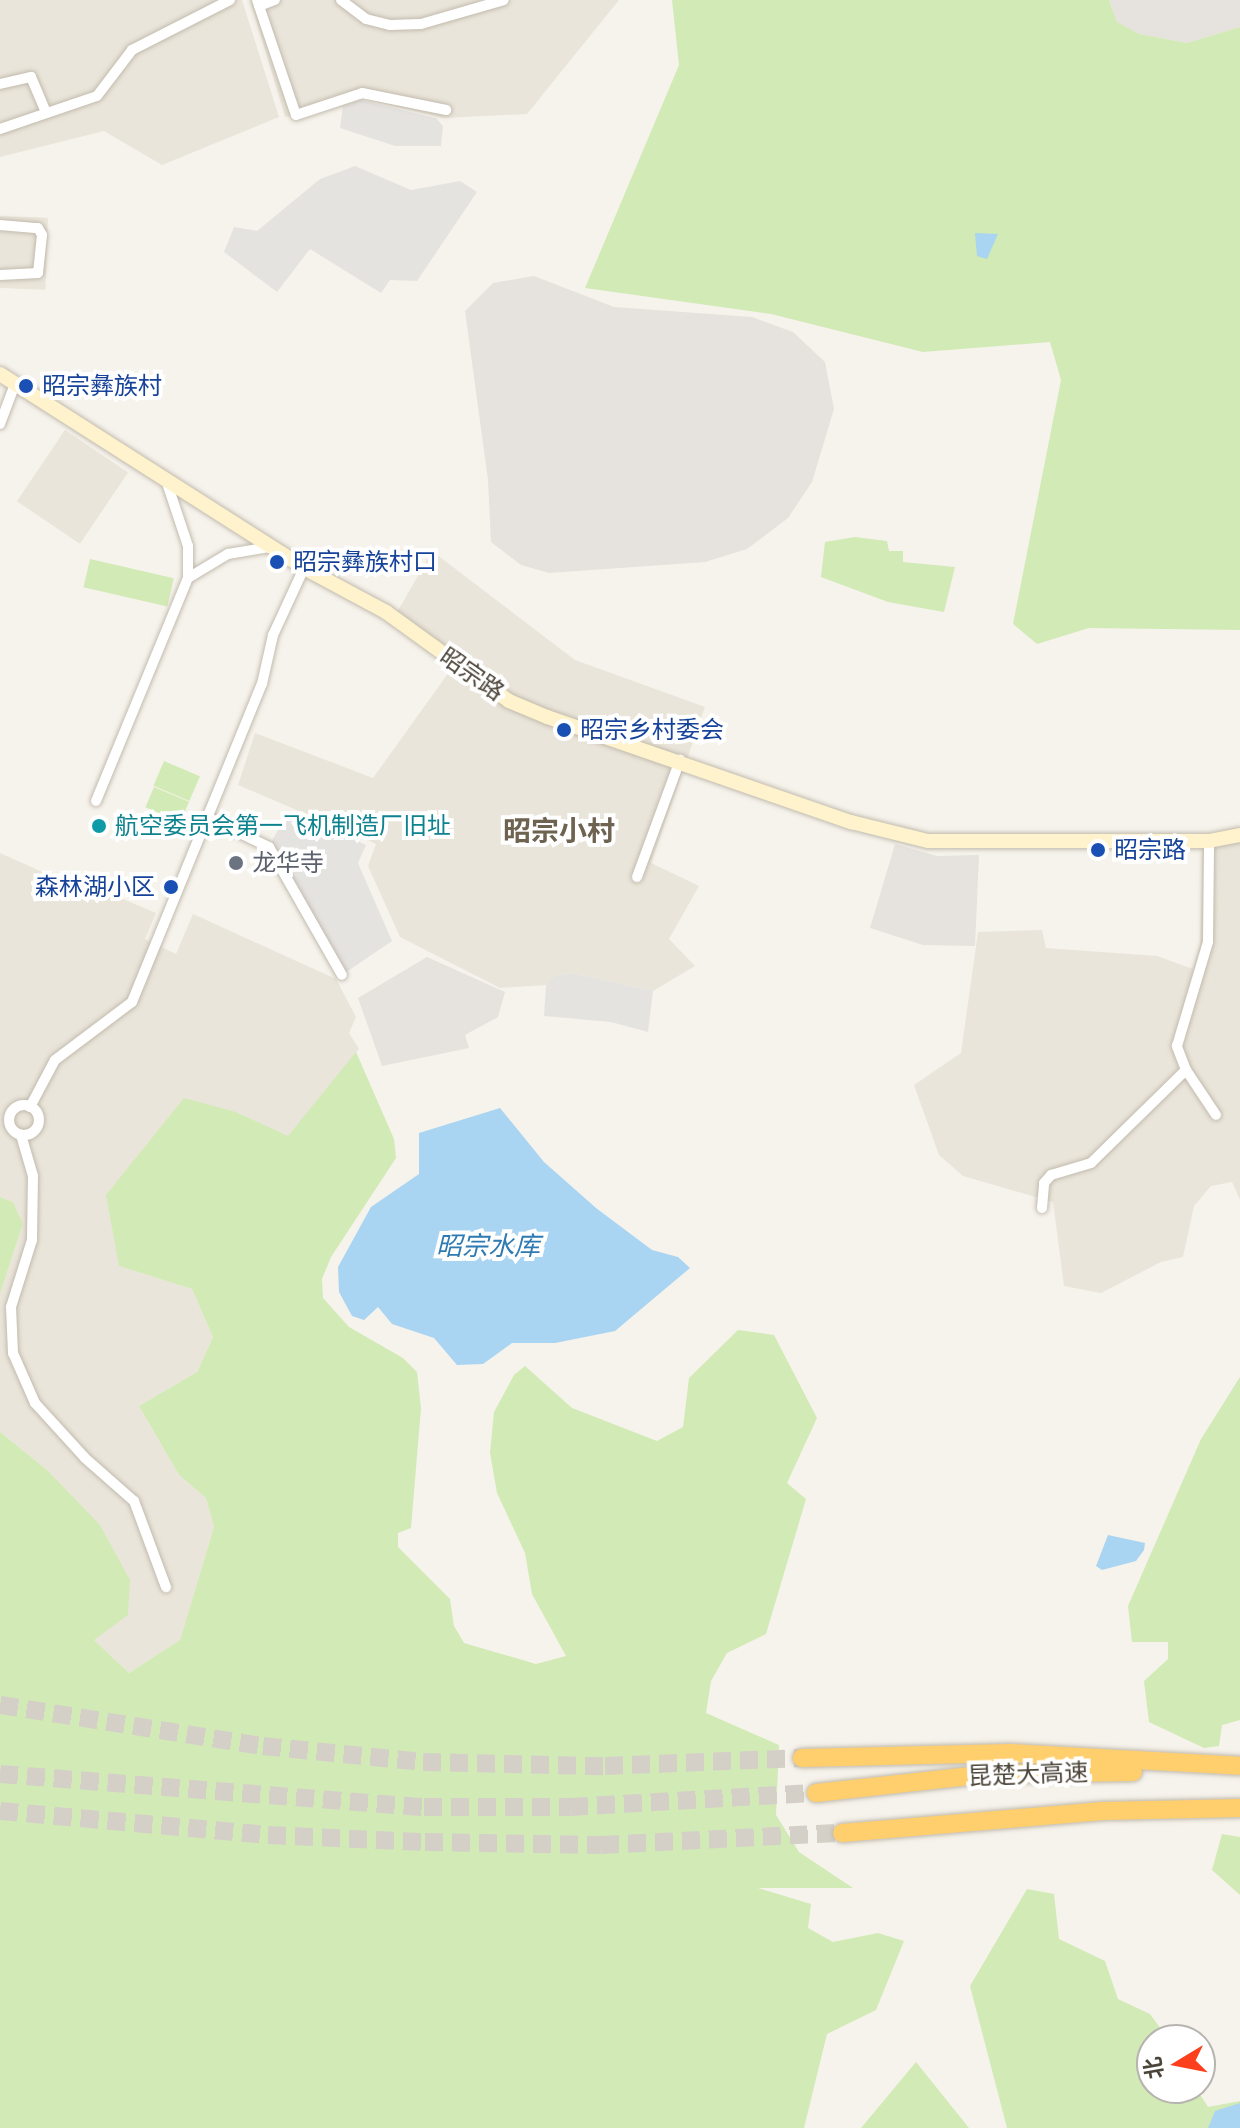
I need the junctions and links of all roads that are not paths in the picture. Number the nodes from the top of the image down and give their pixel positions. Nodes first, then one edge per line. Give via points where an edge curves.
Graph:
1 (230, 0) edge
2 (275, 0) edge
3 (341, 0) edge
4 (504, 0) edge
5 (258, 3) edge
6 (0, 84) edge
7 (446, 110) dead end
8 (46, 113) junction
9 (0, 129) edge
10 (0, 225) edge
11 (0, 275) edge
12 (0, 374) edge
13 (15, 384) junction
14 (0, 424) edge
15 (166, 480) junction
16 (270, 547) junction
17 (304, 568) junction
18 (188, 578) junction
19 (680, 760) junction
20 (96, 801) dead end
21 (209, 818) junction
22 (1240, 835) edge
23 (1209, 841) junction
24 (637, 877) dead end
25 (342, 975) dead end
26 (1186, 1070) junction
27 (30, 1107) junction
28 (1216, 1115) dead end
29 (10, 1116) junction
30 (0, 1126) edge
31 (35, 1131) junction
32 (0, 1132) edge
33 (19, 1134) junction
34 (29, 1152) junction
35 (1042, 1208) dead end
36 (166, 1587) dead end
37 (802, 1758) tunnel mouth
38 (1240, 1766) edge
39 (1240, 1773) edge
40 (816, 1793) tunnel mouth
41 (1240, 1808) edge
42 (842, 1833) tunnel mouth

1 - 8 street via 132,50 97,96
2 - 5 street
3 - 4 street via 366,19 390,25 421,24
5 - 7 street via 296,115 362,93
6 - 8 street via 31,77
8 - 9 street
10 - 11 street via 38,228 42,239 38,273
12 - 13 street, 昭宗路
13 - 14 street
13 - 15 street, 昭宗路
15 - 16 street, 昭宗路
15 - 18 street via 188,546
16 - 17 street, 昭宗路
16 - 18 street via 228,554
17 - 19 street, 昭宗路 via 386,612 509,701
17 - 21 street via 273,635 262,684
18 - 20 street
19 - 23 street, 昭宗路 via 851,822 928,841
19 - 24 street
21 - 25 street via 269,847
21 - 27 street via 132,1002 55,1060
22 - 23 street, 昭宗路
23 - 26 street via 1208,942 1177,1046
26 - 28 street
26 - 35 street via 1091,1163 1051,1175 1044,1183
27 - 29 street via 20,1106
27 - 31 street via 39,1117
29 - 30 street
29 - 33 street
31 - 33 street
31 - 34 street
32 - 33 street
33 - 34 street
34 - 36 street via 32,1240 11,1307 13,1353 35,1403 134,1501
37 - 38 highway via 1010,1753
39 - 40 highway, 昆楚大高速 via 979,1775
41 - 42 highway, 昆楚大高速 via 1089,1812

